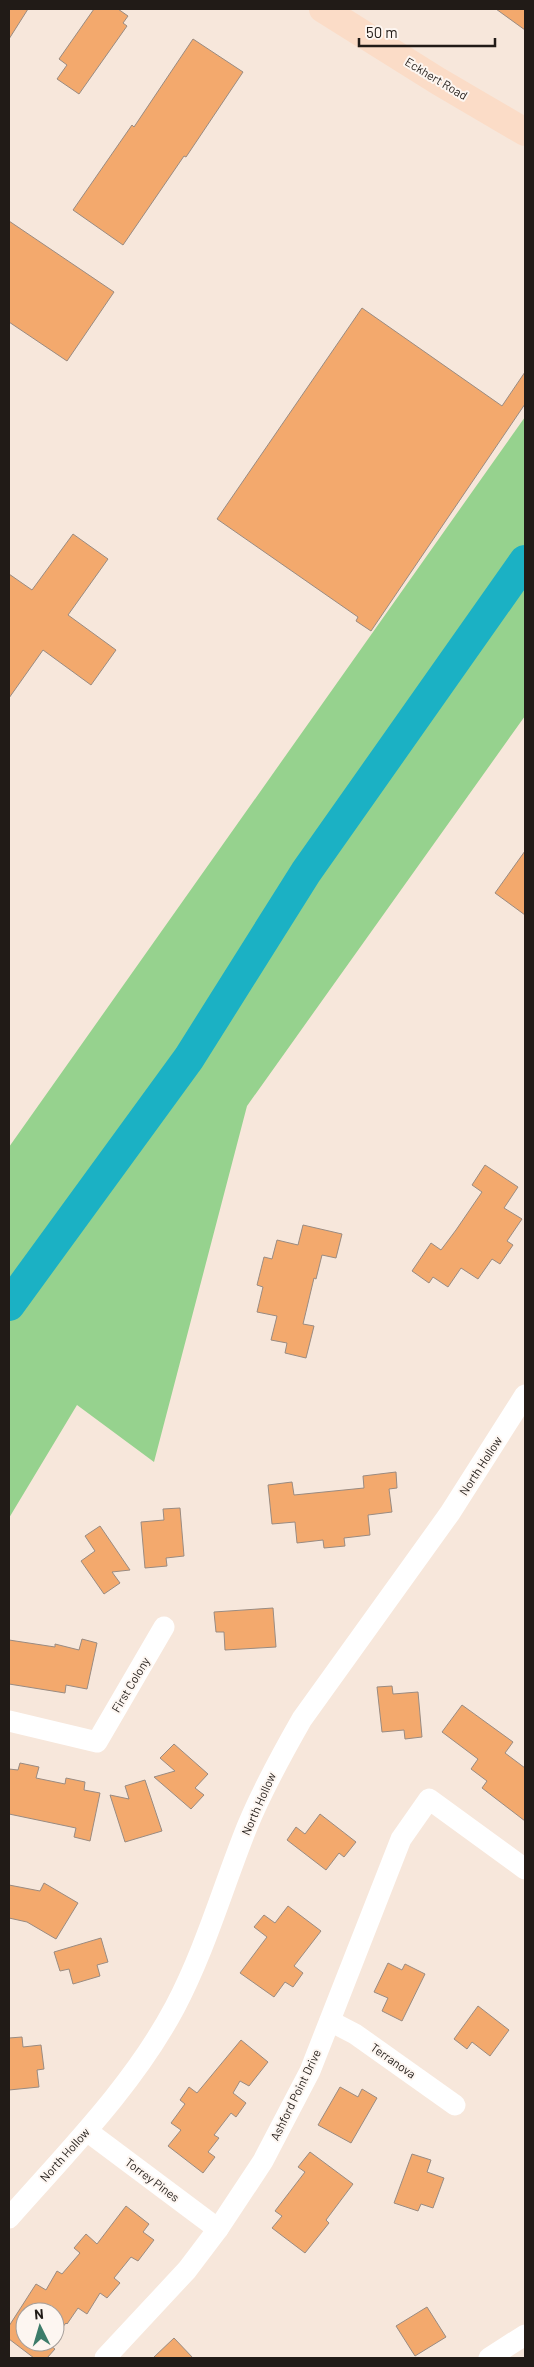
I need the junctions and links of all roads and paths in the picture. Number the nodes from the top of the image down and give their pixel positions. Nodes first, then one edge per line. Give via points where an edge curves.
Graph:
1 (323, 9) edge
2 (525, 132) edge
3 (525, 1396) edge
4 (164, 1627) dead end
5 (9, 1721) edge
6 (525, 1869) edge
7 (330, 2021) junction
8 (455, 2105) dead end
9 (87, 2130) junction
10 (9, 2218) edge
11 (218, 2229) junction
12 (525, 2335) edge
13 (105, 2358) edge
14 (489, 2358) edge

1 - 2 main road, Eckhert Road
3 - 9 street, North Hollow via 450,1513 302,1719 247,1826 190,1978 174,2009 121,2089
4 - 5 street, First Colony via 97,1742
6 - 7 street, Ashford Point Drive via 429,1799 401,1839
7 - 8 street, Terranova via 355,2034
7 - 11 street, Ashford Point Drive via 310,2071 263,2161
9 - 10 street, North Hollow
9 - 11 street, Torrey Pines
11 - 13 street, Ashford Point Drive via 162,2299
12 - 14 street

